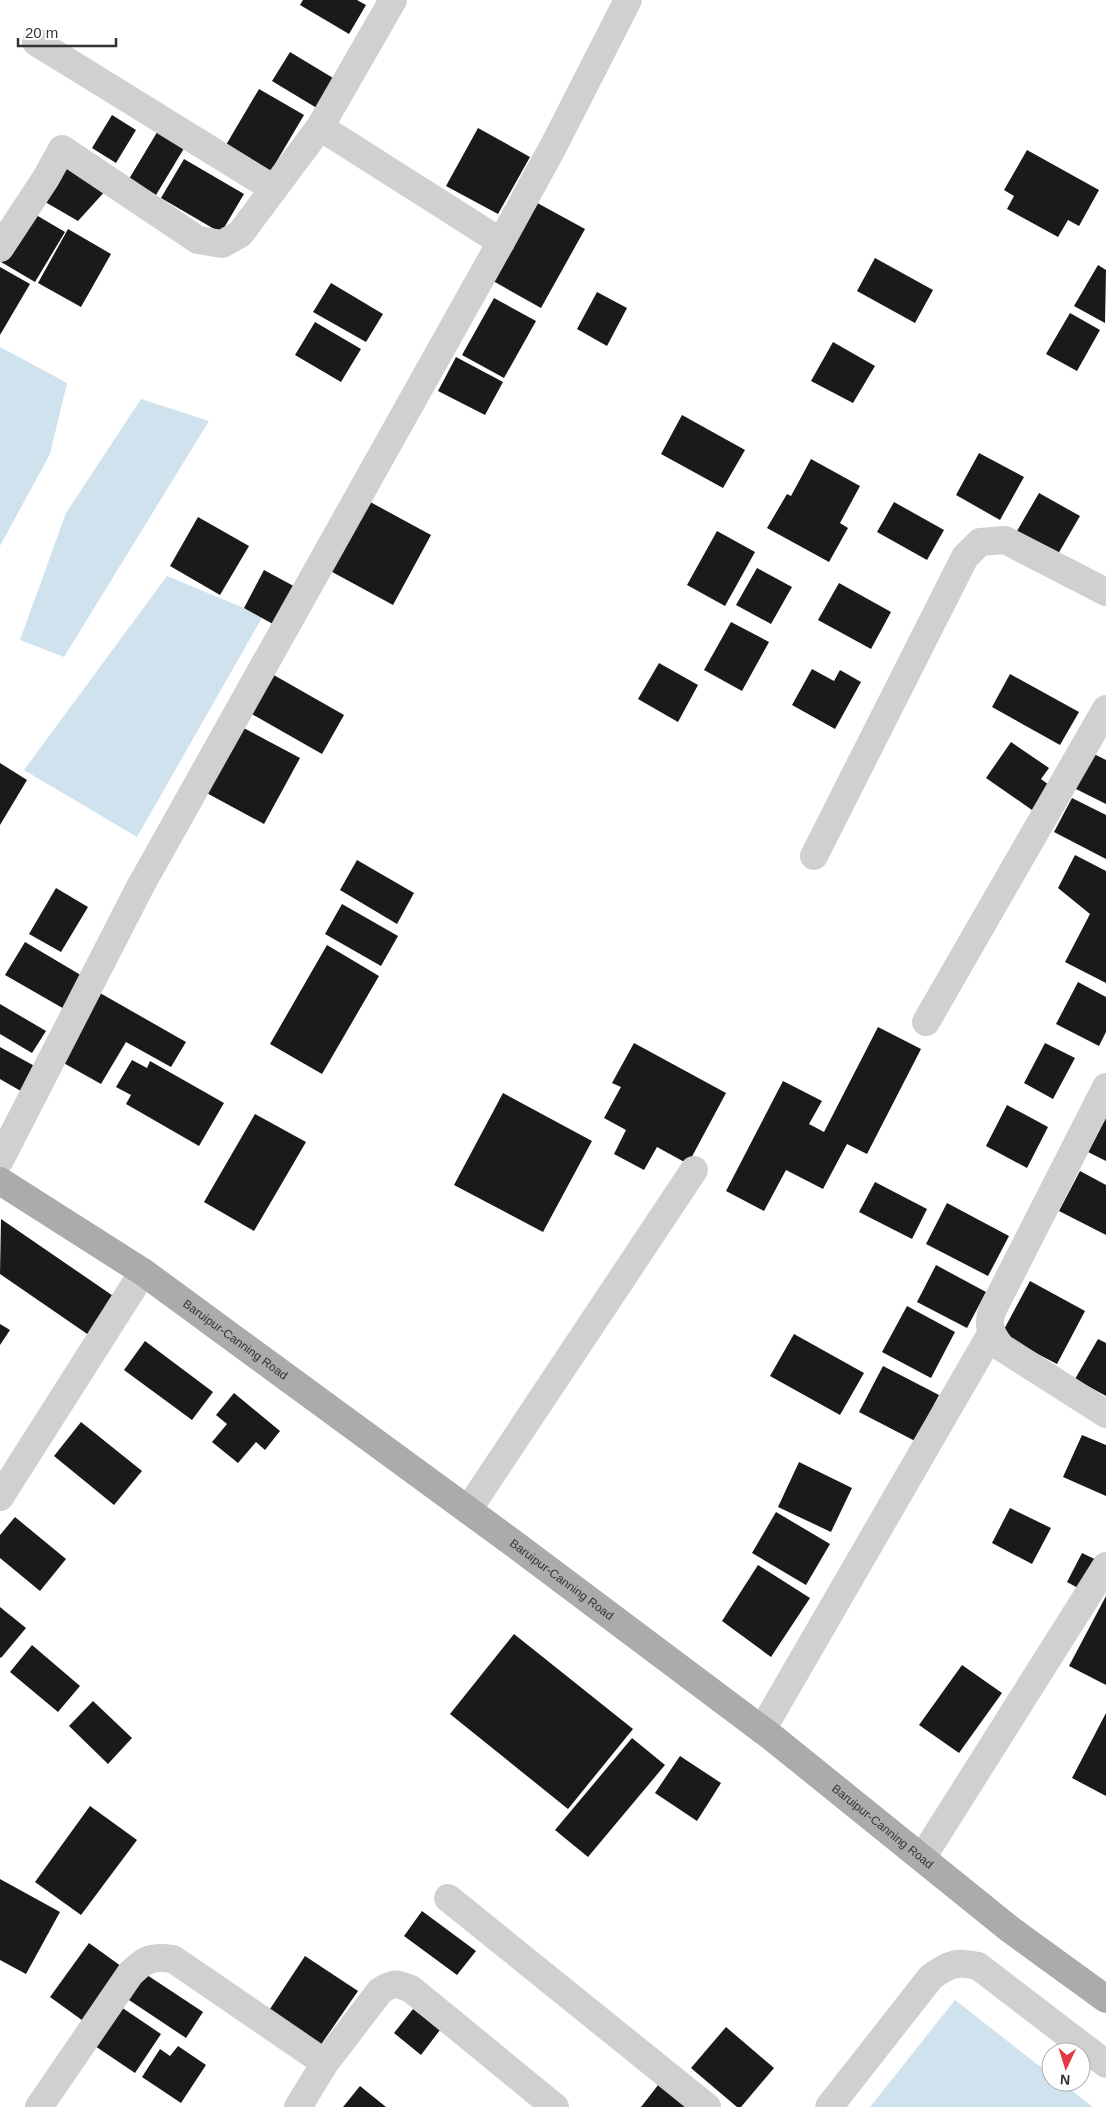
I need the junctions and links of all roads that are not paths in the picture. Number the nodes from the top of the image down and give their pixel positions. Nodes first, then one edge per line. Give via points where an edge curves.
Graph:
1 (393, 0) edge
2 (628, 0) edge
3 (36, 42) dead end
4 (320, 127) junction
5 (274, 189) junction
6 (501, 242) junction
7 (0, 248) edge
8 (1106, 592) edge
9 (1106, 709) edge
10 (814, 856) dead end
11 (926, 1022) dead end
12 (1105, 1093) edge
13 (0, 1160) edge
14 (694, 1170) dead end
15 (0, 1181) edge
16 (142, 1272) junction
17 (991, 1334) junction
18 (1106, 1414) edge
19 (0, 1497) edge
20 (468, 1510) junction
21 (1106, 1566) edge
22 (762, 1730) junction
23 (922, 1858) junction
24 (448, 1898) dead end
25 (1106, 1999) edge
26 (326, 2063) junction
27 (1106, 2064) edge
28 (38, 2107) edge
29 (298, 2107) edge
30 (555, 2107) edge
31 (707, 2107) edge
32 (829, 2107) edge

1 - 4 street
2 - 6 street
3 - 5 street
4 - 5 street
4 - 6 street
5 - 7 street via 240,234 222,244 198,240 62,149
6 - 13 street via 140,887
8 - 10 street via 1005,540 980,542 966,557
9 - 11 street
12 - 17 street via 992,1311 989,1321
14 - 20 street
15 - 16 main road, Baruipur-Canning Road
16 - 19 street
16 - 20 main road, Baruipur-Canning Road
17 - 18 street via 1000,1347
17 - 22 street
20 - 22 main road, Baruipur-Canning Road
21 - 23 street
22 - 23 main road, Baruipur-Canning Road
23 - 25 main road, Baruipur-Canning Road via 1011,1930
24 - 31 street
26 - 28 street via 173,1958 158,1957 142,1962 130,1974
26 - 29 street
26 - 30 street via 380,1991 391,1984 399,1984 411,1989
27 - 32 street via 978,1966 960,1962 946,1966 931,1977

